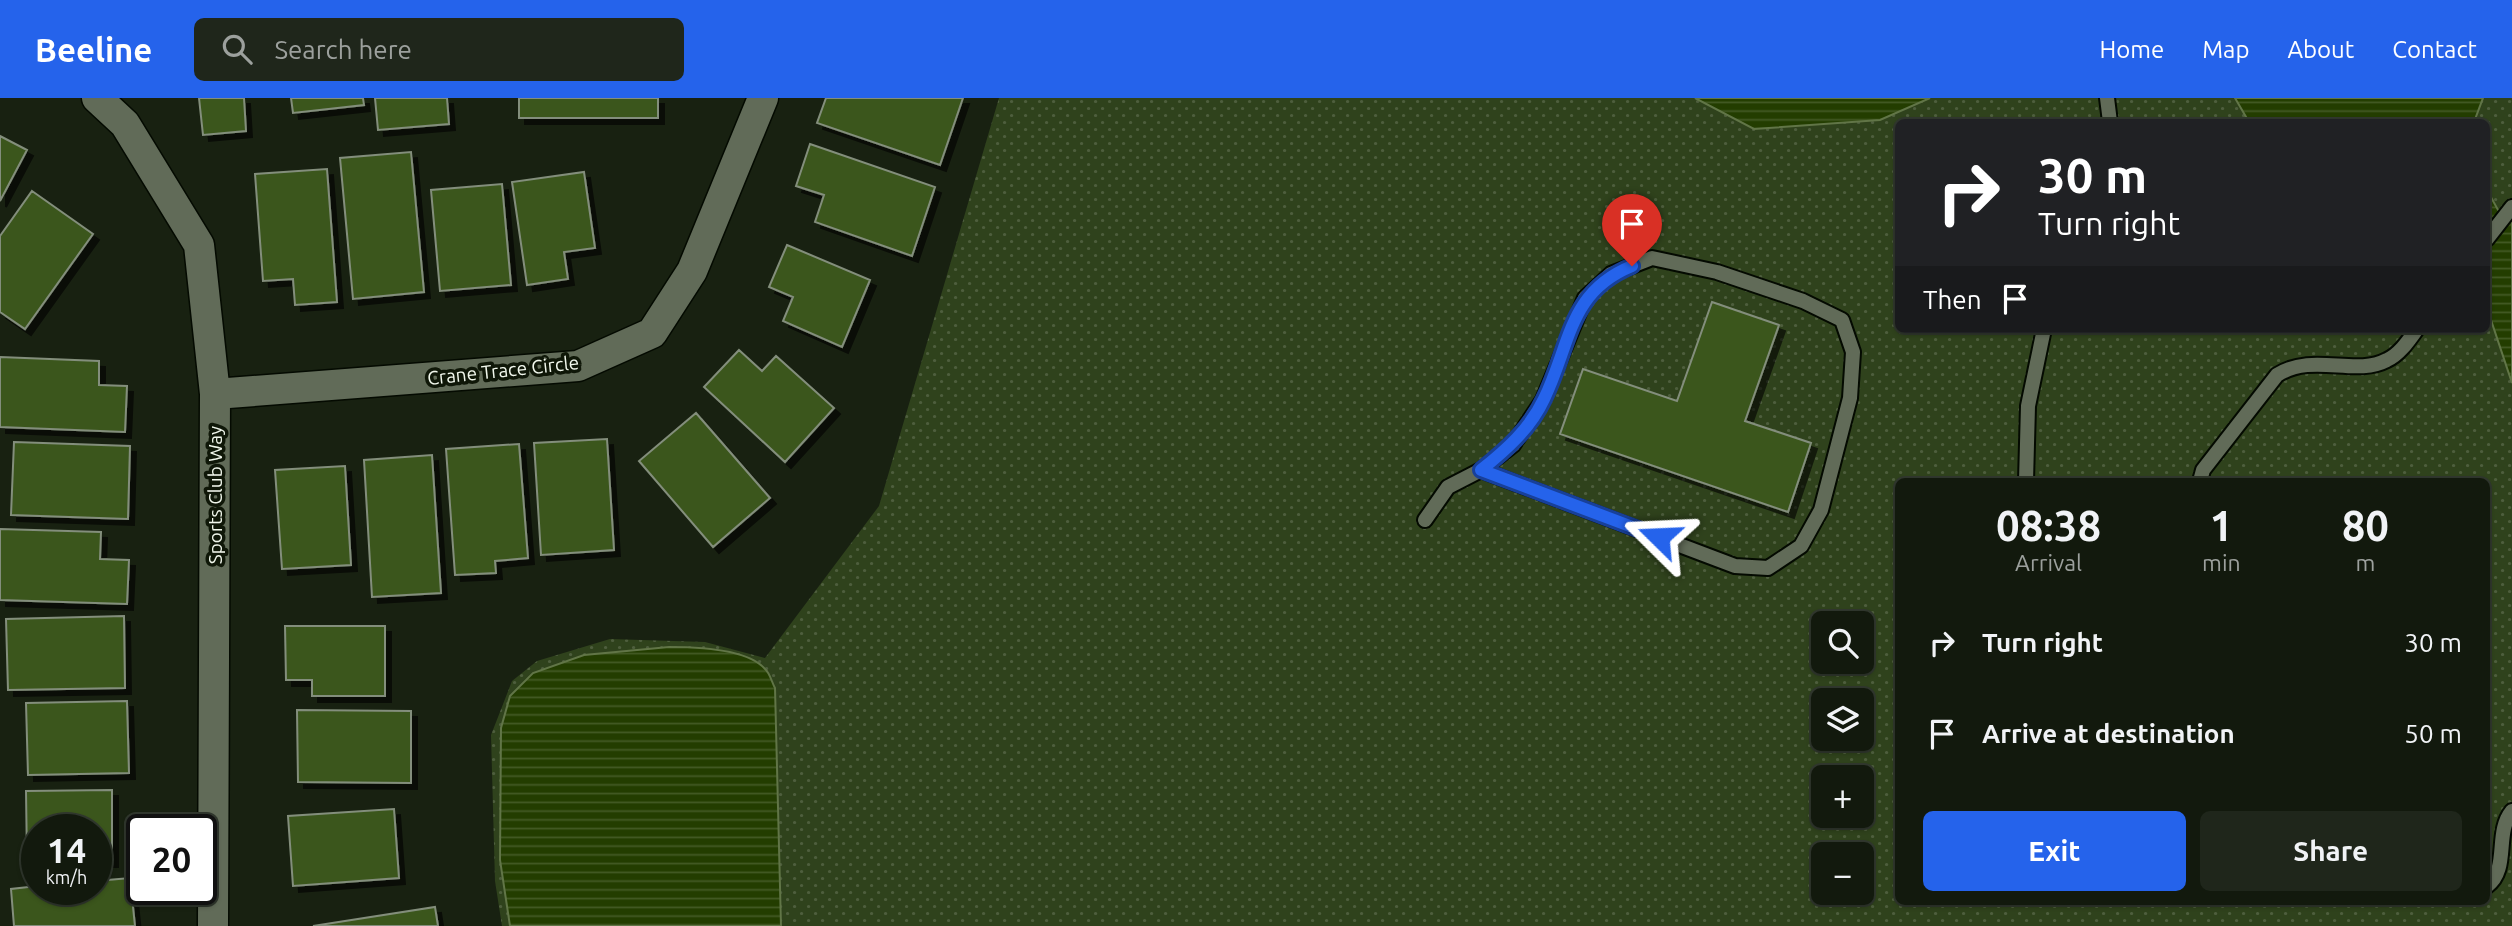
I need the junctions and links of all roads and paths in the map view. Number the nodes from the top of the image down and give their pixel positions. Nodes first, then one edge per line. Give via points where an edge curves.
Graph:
1 (97, 98) edge
2 (763, 98) edge
3 (2107, 98) edge
4 (2110, 119) edge
5 (2512, 207) edge
6 (2490, 235) edge
7 (2043, 333) edge
8 (2413, 333) edge
9 (215, 394) junction
10 (1481, 470) junction
11 (2026, 478) edge
12 (2201, 478) edge
13 (1425, 520) dead end
14 (2512, 811) edge
15 (2490, 883) edge
16 (213, 926) edge

1 - 9 street, Sports Club Way via 125,124 198,245
2 - 9 street, Crane Trace Circle via 692,271 652,333 578,366
3 - 4 lane
5 - 6 lane
7 - 11 lane via 2028,405
8 - 12 lane via 2387,361 2290,366 2277,375
9 - 16 street, Sports Club Way
10 - 10 lane via 1513,445 1544,400 1584,298 1611,274 1653,258 1717,272 1803,301 1842,320 1853,352 1850,398 1821,510 1801,545 1768,568 1735,566
10 - 13 lane via 1448,487
14 - 15 lane via 2501,838 2499,873

